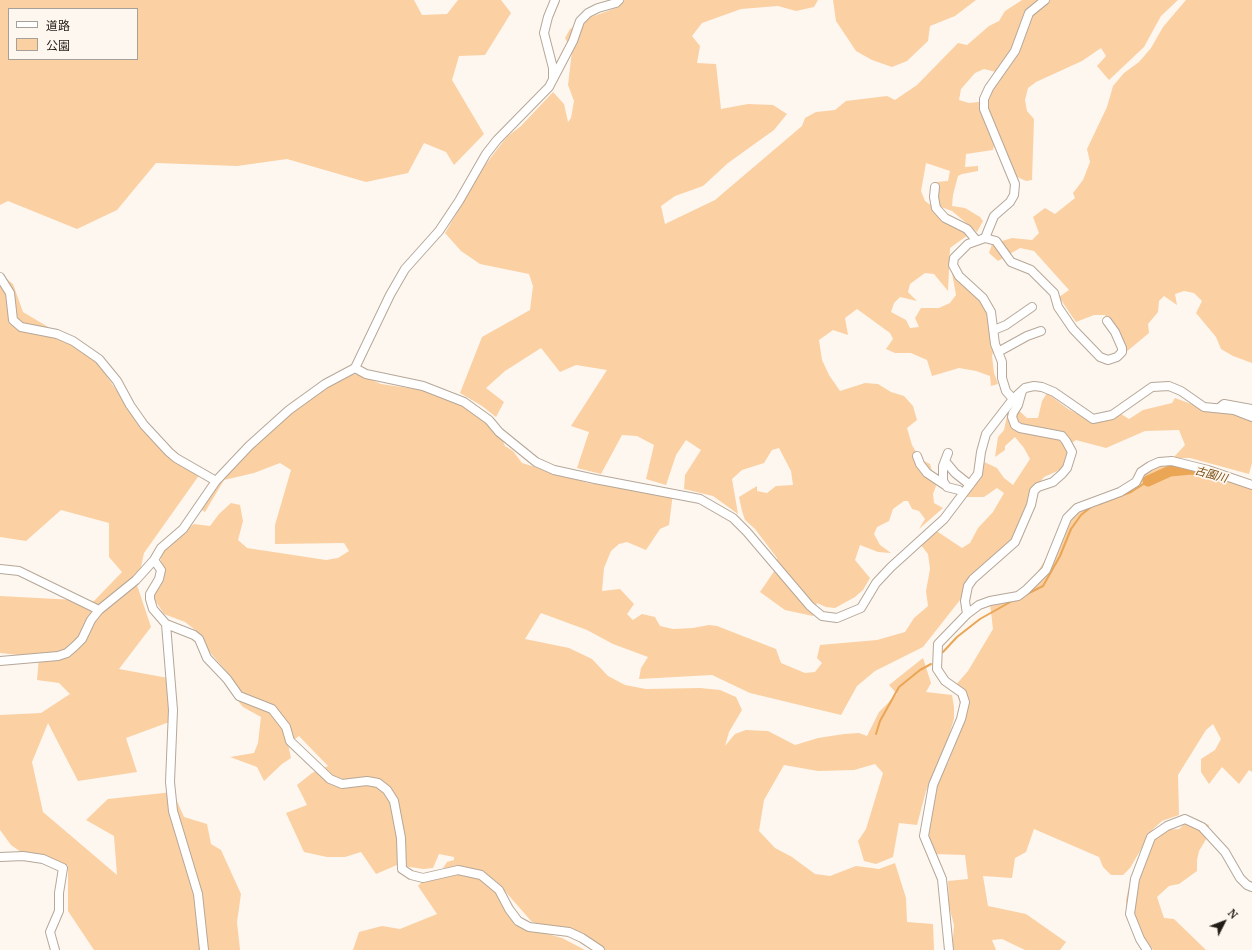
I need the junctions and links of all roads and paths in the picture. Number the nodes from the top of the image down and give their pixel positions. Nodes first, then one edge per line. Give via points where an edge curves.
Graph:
1 (555, 0) edge
2 (619, 0) edge
3 (1045, 0) edge
4 (553, 79) junction
5 (935, 187) dead end
6 (985, 238) junction
7 (976, 240) junction
8 (0, 277) edge
9 (1032, 307) dead end
10 (1107, 321) dead end
11 (994, 330) junction
12 (1042, 332) dead end
13 (998, 352) junction
14 (355, 368) junction
15 (1022, 391) junction
16 (1013, 399) junction
17 (1218, 409) junction
18 (1252, 409) edge
19 (1252, 417) edge
20 (917, 456) dead end
21 (216, 481) junction
22 (945, 484) junction
23 (970, 484) junction
24 (1252, 485) edge
25 (963, 494) junction
26 (154, 560) junction
27 (0, 569) edge
28 (99, 610) junction
29 (967, 614) junction
30 (166, 624) junction
31 (0, 660) edge
32 (0, 857) edge
33 (1252, 887) edge
34 (55, 950) edge
35 (204, 950) edge
36 (600, 950) edge
37 (949, 950) edge
38 (1147, 950) edge

1 - 4 street via 544,33 553,68
2 - 4 street via 593,10 580,21 573,41
3 - 6 street via 1029,13 1015,51 984,99 984,109 1014,184 1012,199 994,216
4 - 14 street via 546,92 486,154 439,231 405,269
5 - 7 street via 936,208 945,218 967,228
6 - 7 street
6 - 10 street via 996,241 1011,262 1031,270 1054,293 1058,307 1073,330 1100,357 1108,360 1117,358 1122,348
7 - 11 street via 959,252 954,258 953,265 966,284 988,305
8 - 21 street via 10,294 13,320 21,327 57,334 73,341 99,360 117,380 144,425 169,452
9 - 11 street
11 - 13 street
12 - 13 street via 1027,336
13 - 16 street via 1006,391
14 - 21 street via 325,384 289,410 249,446
14 - 25 street via 366,374 434,390 464,402 489,420 499,432 536,462 554,470 700,499 733,518 769,556 797,593 822,616 837,618 861,608 876,583 891,566 944,519
15 - 16 street
15 - 17 street via 1034,386 1042,387 1054,392 1093,419 1112,415 1152,386 1169,386 1204,407
15 - 29 street via 1018,405 1012,413 1015,425 1062,436 1072,452 1067,468 1062,474 1053,482 1034,491 1031,506 1015,542 968,586 965,600
16 - 23 street via 986,434 978,474
17 - 18 street via 1224,404
17 - 19 street via 1234,410
20 - 22 street via 927,473
21 - 26 street via 183,529 160,548
22 - 23 street via 943,473 947,457 955,473
22 - 25 street
23 - 25 street
24 - 29 street via 1172,461 1150,466 1142,472 1136,482 1120,492 1077,508 1067,518 1046,570 1026,590 1018,596 979,605
26 - 28 street via 136,580
26 - 30 street via 160,570 150,599 153,609
27 - 28 street via 24,572
28 - 31 street via 82,639 67,653 49,658
29 - 37 street via 938,644 937,669 945,681 962,693 965,702 961,719 933,785 924,836 942,878
30 - 35 street via 172,710 170,782 173,811 198,894
30 - 36 street via 199,639 207,658 239,696 272,709 286,727 290,741 330,778 342,784 367,781 378,783 387,790 394,801 401,838 402,869 423,878 458,870 481,875 498,890 518,921 530,927 569,932
32 - 34 street via 24,856 43,859 63,868 59,912 50,932
33 - 38 street via 1240,878 1225,852 1202,827 1185,819 1168,826 1151,837 1135,878 1130,914

